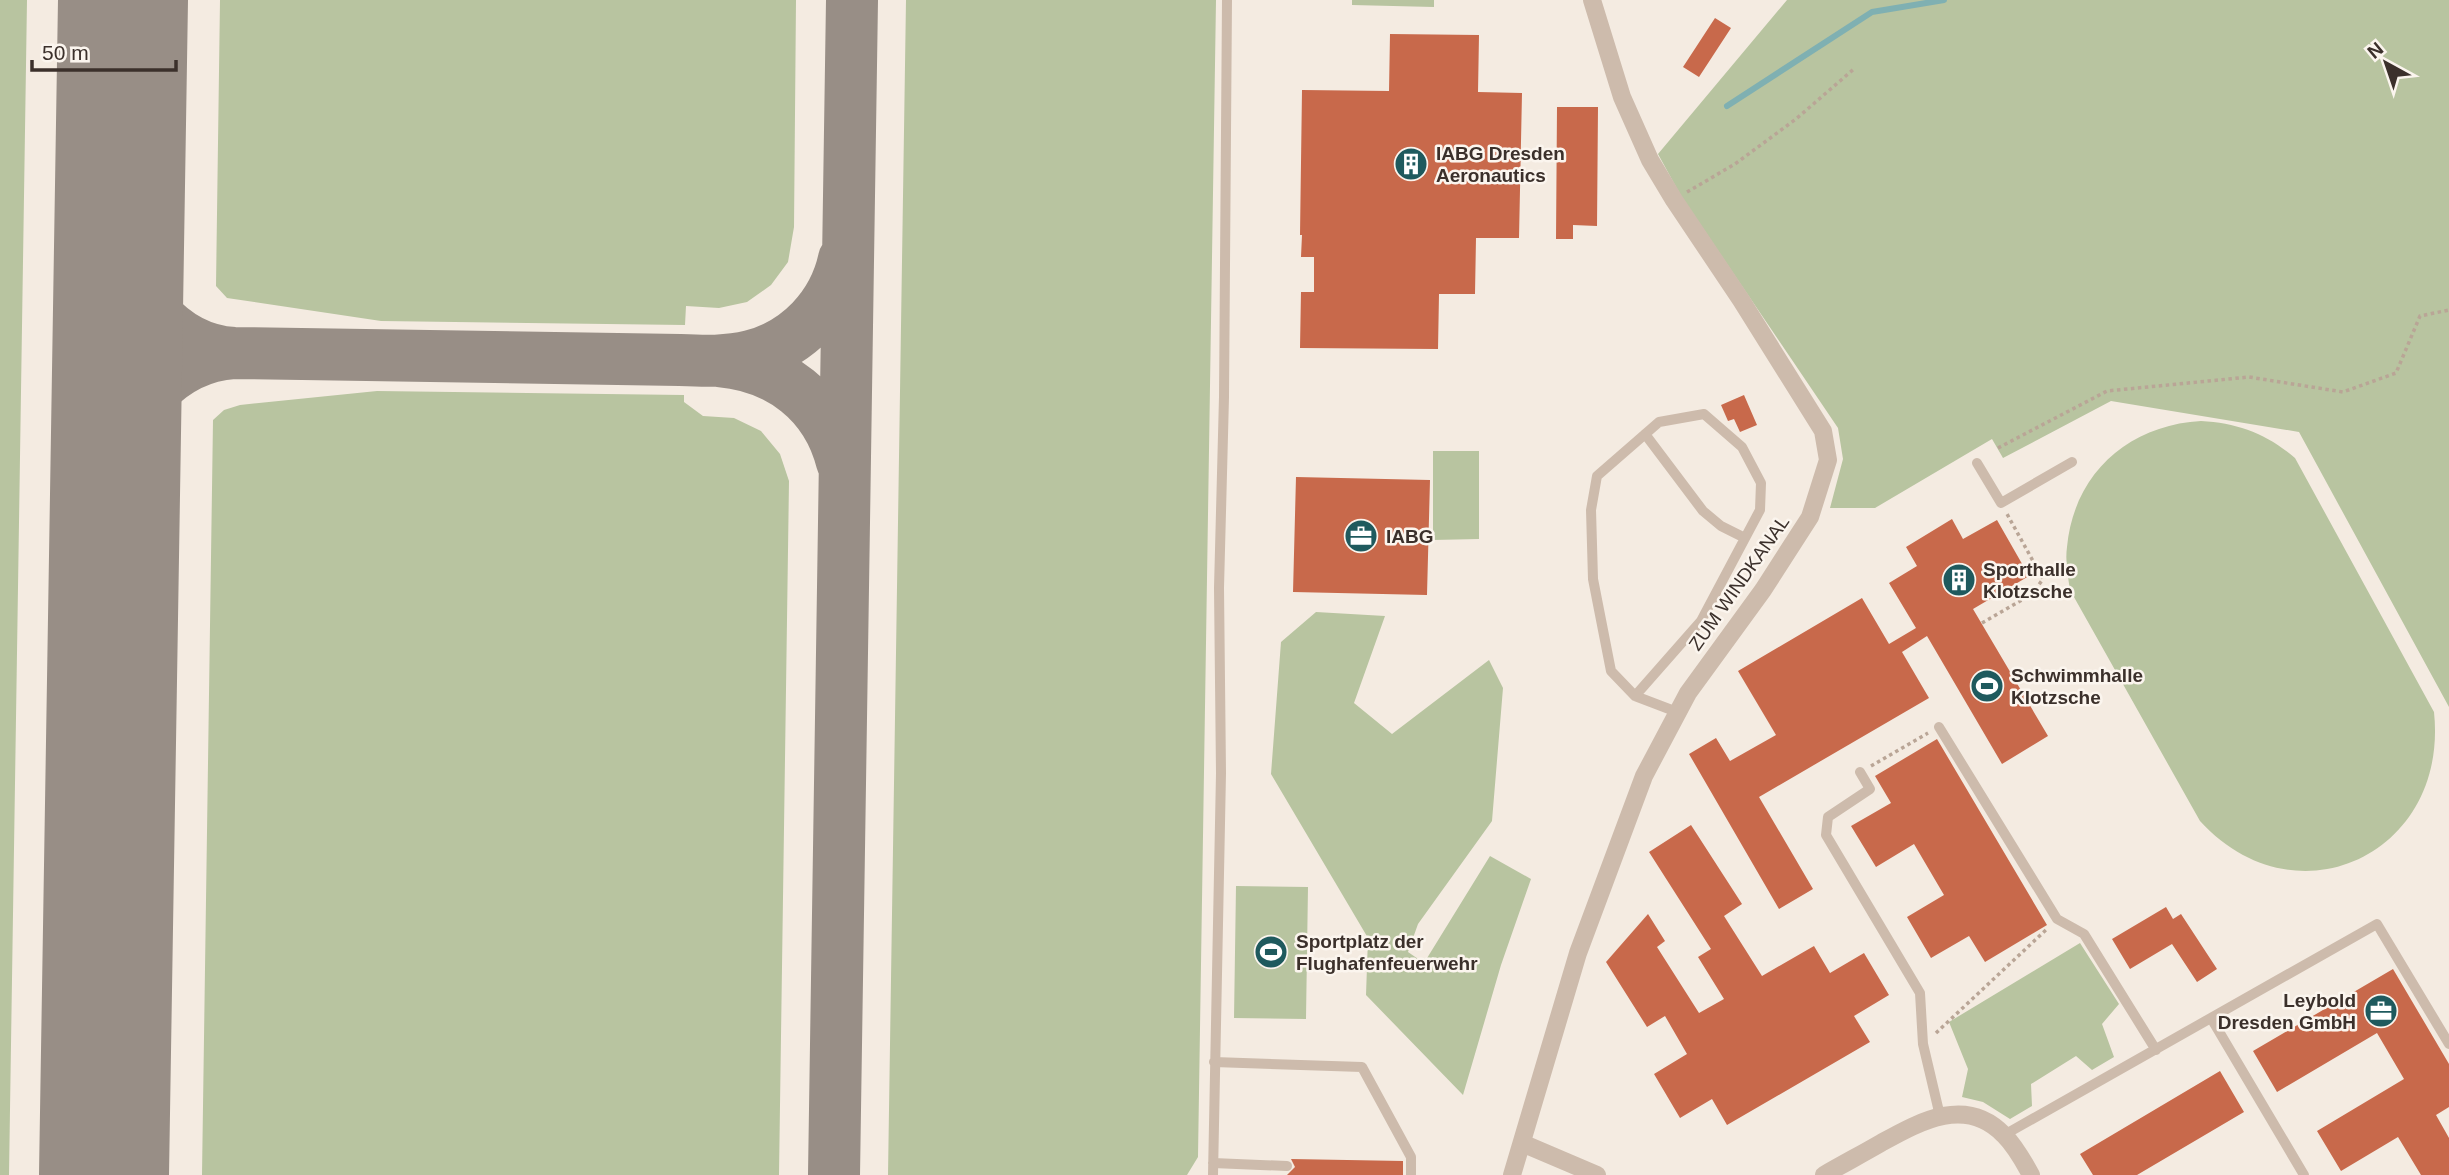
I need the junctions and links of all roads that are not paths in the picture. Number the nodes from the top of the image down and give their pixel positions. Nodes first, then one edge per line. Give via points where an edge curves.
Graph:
1 (1227, 0) edge
2 (1592, 0) edge
3 (1645, 434) junction
4 (2072, 462) dead end
5 (1977, 463) dead end
6 (1745, 537) junction
7 (1635, 696) junction
8 (1677, 712) junction
9 (1939, 727) road end
10 (1860, 772) road end
11 (2211, 1018) junction
12 (2449, 1044) edge
13 (2155, 1049) junction
14 (1214, 1062) junction
15 (1940, 1116) junction
16 (2004, 1135) junction
17 (1522, 1143) junction
18 (1287, 1166) dead end
19 (1213, 1169) edge
20 (2026, 1172) edge
21 (1411, 1175) edge
22 (1512, 1175) edge
23 (1597, 1175) edge
24 (1824, 1175) edge
25 (2304, 1175) edge

1 - 14 lane
2 - 8 street, ZUM WINDKANAL via 1622,97 1650,160 1823,431 1828,460 1810,517
3 - 6 lane via 1703,511
3 - 6 lane via 1659,422 1704,414 1742,447 1760,483 1759,510
3 - 7 lane via 1597,476 1591,510 1592,579 1611,671
4 - 5 lane via 2001,503
6 - 7 lane via 1701,621
7 - 8 lane
8 - 17 street, ZUM WINDKANAL via 1644,776 1578,953
9 - 13 lane via 2057,919 2084,934
10 - 15 lane via 1870,789 1828,817 1826,835 1920,993 1923,1044
11 - 12 lane via 2377,924
11 - 13 lane
11 - 25 lane
13 - 16 lane
14 - 19 lane
14 - 21 lane via 1362,1067 1411,1157
15 - 16 street via 1966,1114
15 - 24 street via 1920,1121
16 - 20 street
17 - 22 street, ZUM WINDKANAL
17 - 23 street
18 - 19 lane

